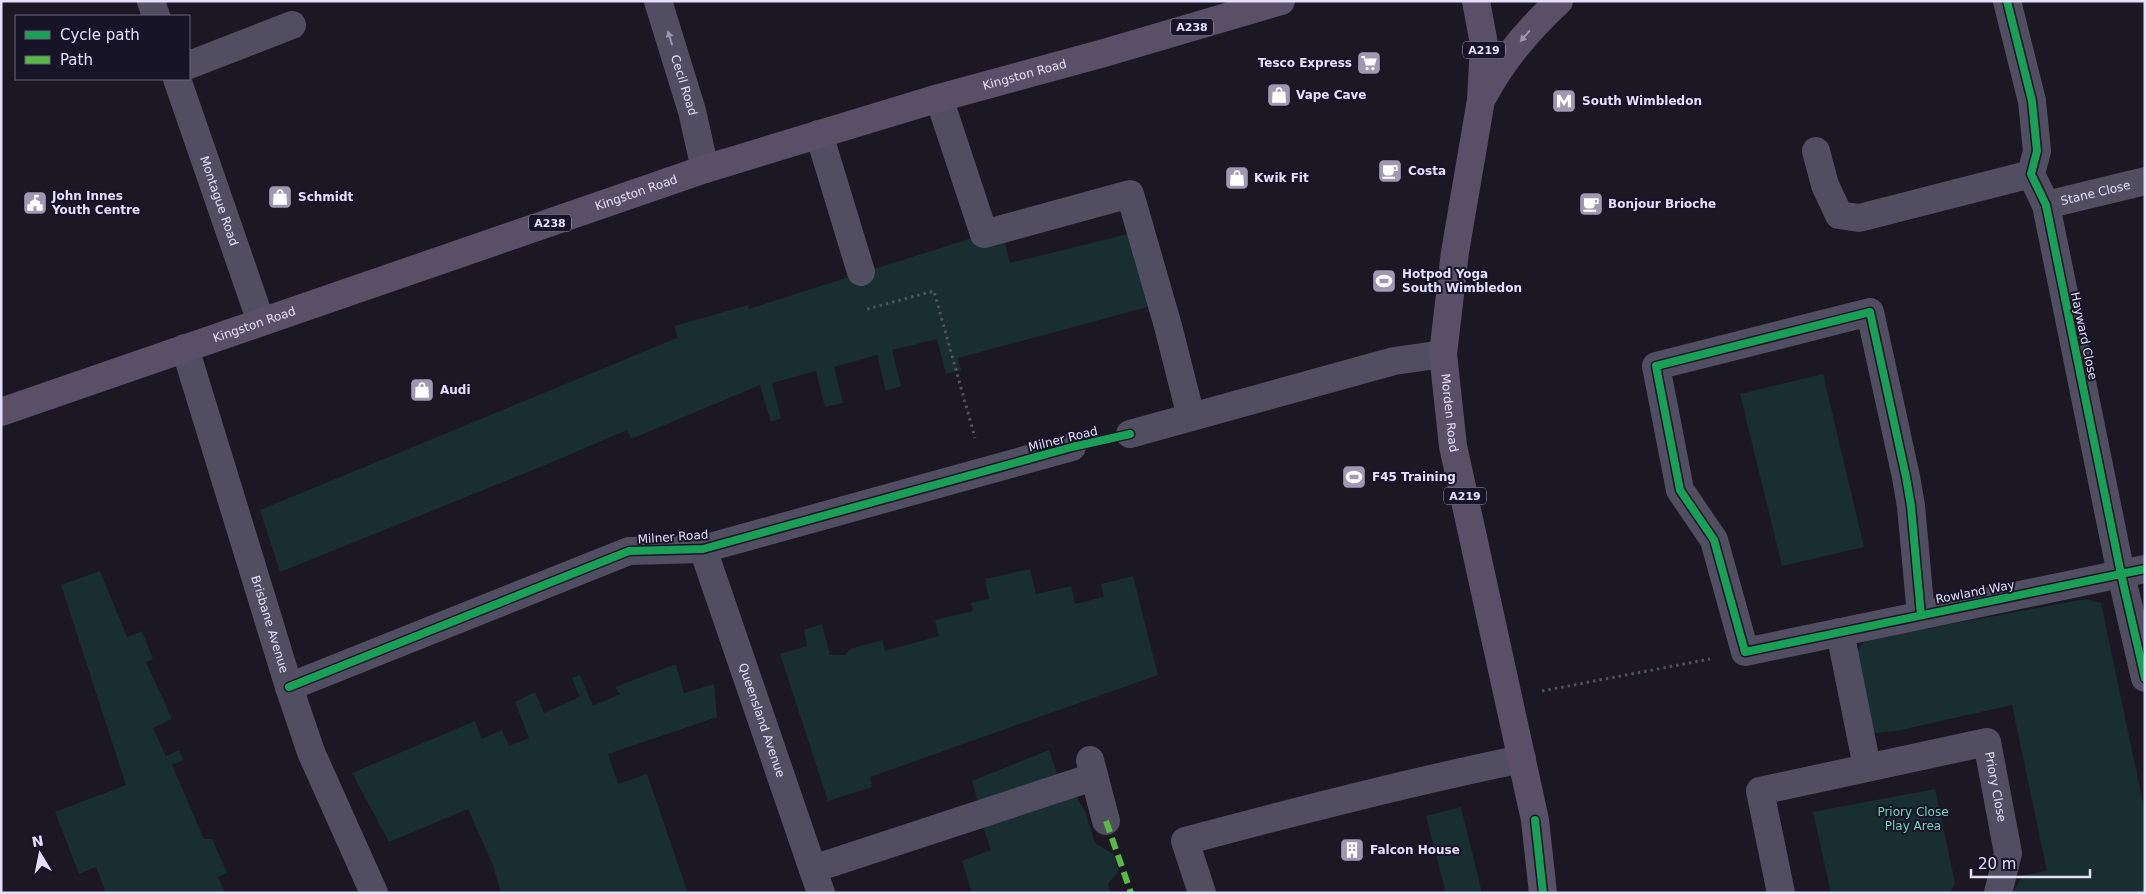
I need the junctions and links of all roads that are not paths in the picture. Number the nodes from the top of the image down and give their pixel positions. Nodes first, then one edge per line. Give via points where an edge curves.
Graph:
1 (151, 1) edge
2 (658, 1) edge
3 (1281, 1) edge
4 (1476, 1) edge
5 (1560, 1) edge
6 (2007, 1) edge
7 (156, 15) edge
8 (292, 25) dead end
9 (190, 65) edge
10 (177, 80) edge
11 (939, 98) junction
12 (1481, 100) junction
13 (819, 134) junction
14 (1816, 151) dead end
15 (705, 169) junction
16 (2031, 174) junction
17 (2145, 181) edge
18 (2046, 205) junction
19 (861, 272) dead end
20 (261, 322) junction
21 (185, 348) junction
22 (1443, 354) junction
23 (1, 412) edge
24 (1191, 417) junction
25 (1130, 434) dead end
26 (1072, 447) dead end
27 (703, 548) junction
28 (2133, 571) edge
29 (1920, 615) junction
30 (1840, 632) junction
31 (2145, 678) edge
32 (289, 687) junction
33 (1522, 759) junction
34 (1867, 767) junction
35 (1535, 820) junction
36 (1106, 821) dead end
37 (817, 881) edge
38 (374, 893) edge
39 (1202, 893) edge
40 (1543, 893) edge
41 (1561, 893) edge
42 (1781, 893) edge
43 (1998, 893) edge

1 - 7 street
15 -> 2 street, Cecil Road via 692,111
3 - 11 main road, Kingston Road / A238
4 - 12 main road, Morden Road / A219 via 1484,44
5 -> 12 main road via 1497,70
6 - 16 street via 2032,101 2037,151
8 - 9 street
10 - 20 street, Montague Road
11 - 13 main road, Kingston Road / A238
11 - 24 street via 984,234 1130,194
12 - 22 main road, Morden Road / A219 via 1454,252
13 - 15 main road, Kingston Road / A238
13 - 19 street
14 - 16 street via 1824,185 1839,215 1860,218
15 - 20 main road, Kingston Road / A238
16 - 18 street, Hayward Close
17 - 18 street, Stane Close
18 - 28 street, Hayward Close
20 - 21 main road, Kingston Road / A238
21 - 23 main road, Kingston Road / A238
21 - 32 street, Brisbane Avenue
22 - 24 street via 1394,361
22 - 33 main road, Morden Road / A219 via 1453,446
24 - 25 street
26 - 27 street, Milner Road
27 - 32 street, Milner Road via 629,551
27 - 37 street, Queensland Avenue
28 - 29 street, Rowland Way
28 - 31 street, Hayward Close
29 - 30 street, Rowland Way
29 - 30 street, Rowland Way via 1910,496 1870,312 1656,366 1680,490 1714,540 1745,652
30 - 34 street
32 - 38 street, Brisbane Avenue via 311,752
33 - 35 main road, Morden Road / A219
33 - 39 street via 1318,805 1185,841
34 - 42 street, Priory Close via 1760,791
34 - 43 street, Priory Close via 1987,742 2008,853
35 - 40 main road, Morden Road / A219
35 - 41 main road, Morden Road / A219
36 - 37 street via 1091,768

